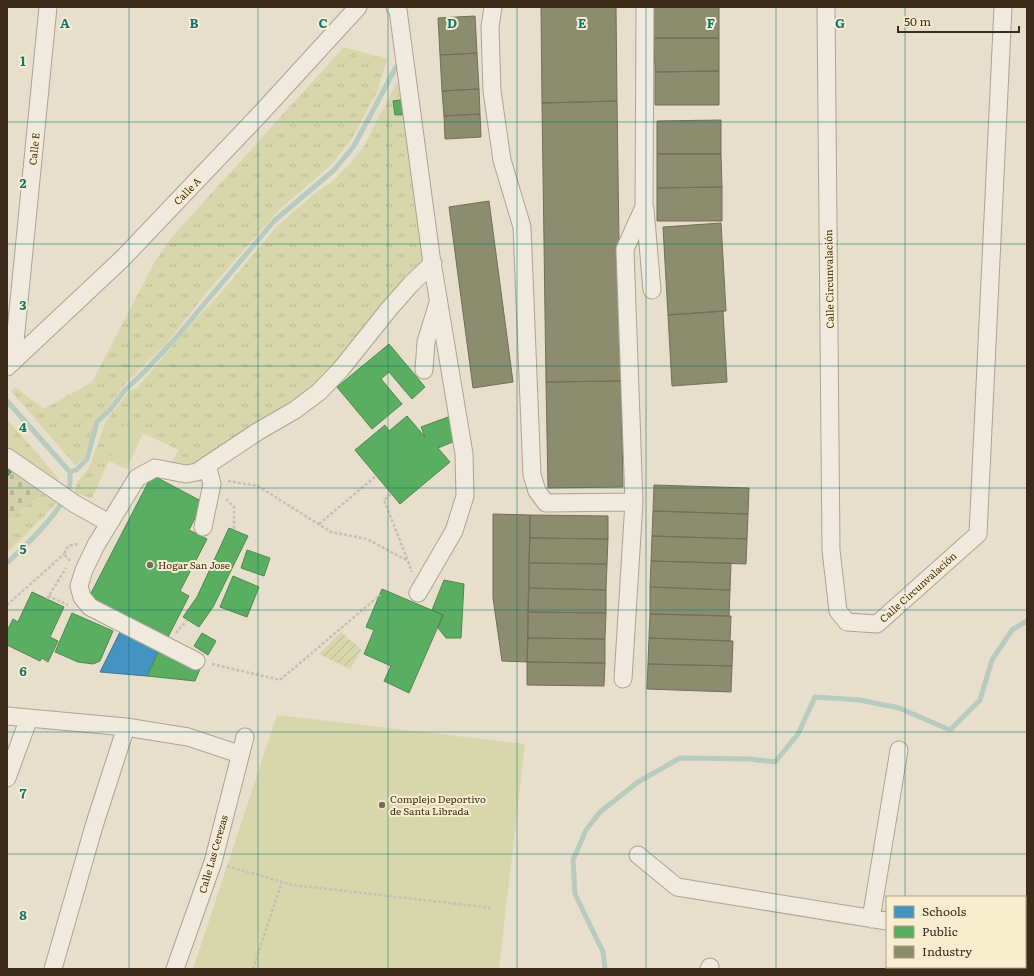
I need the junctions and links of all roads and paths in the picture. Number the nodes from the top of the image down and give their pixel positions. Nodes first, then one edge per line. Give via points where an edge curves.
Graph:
1 (48, 7) edge
2 (358, 7) edge
3 (395, 7) edge
4 (493, 7) edge
5 (645, 7) edge
6 (826, 7) edge
7 (1003, 7) edge
8 (644, 207) junction
9 (433, 263) junction
10 (652, 290) dead end
11 (439, 301) junction
12 (10, 365) edge
13 (424, 370) dead end
14 (7, 457) edge
15 (207, 465) junction
16 (376, 476) dead end
17 (212, 484) junction
18 (391, 494) dead end
19 (634, 502) junction
20 (109, 523) junction
21 (318, 524) junction
22 (203, 527) dead end
23 (234, 530) dead end
24 (81, 546) dead end
25 (64, 554) junction
26 (408, 561) junction
27 (71, 562) dead end
28 (418, 593) joint
29 (380, 595) dead end
30 (7, 605) edge
31 (196, 661) joint
32 (623, 678) dead end
33 (7, 716) edge
34 (29, 718) junction
35 (126, 727) junction
36 (245, 737) dead end
37 (899, 750) dead end
38 (239, 754) junction
39 (7, 778) edge
40 (638, 855) dead end
41 (212, 862) junction
42 (282, 882) junction
43 (493, 908) dead end
44 (879, 920) edge
45 (53, 969) edge
46 (175, 969) edge
47 (253, 969) edge

1 - 12 street, Calle E
2 - 12 street, Calle A via 122,259
3 - 9 street via 398,10
4 - 19 street via 490,27 492,91 502,160 522,227 532,475 536,491 546,503
5 - 8 street
6 - 7 street, Calle Circunvalación via 832,550 838,611 846,622 877,624 978,534
8 - 10 street
8 - 19 street via 625,249
9 - 11 street
9 - 15 street via 411,284 319,392
11 - 13 street via 426,342
11 - 28 street via 464,454 465,496 454,531
14 - 20 street via 75,504
15 - 17 street
15 - 20 street via 196,472 186,474 154,468 137,478
16 - 21 path
17 - 21 path via 222,481 258,486
17 - 22 street
17 - 23 path via 234,507
18 - 26 path via 384,500
19 - 32 street
20 - 31 street via 84,570 79,586 82,597 90,607
21 - 26 path via 331,532 367,539
24 - 25 path via 68,546
25 - 27 path
25 - 30 path
26 - 28 path
29 - 31 path via 280,680
33 - 34 street
34 - 35 street
34 - 39 street
35 - 38 street via 188,737
35 - 45 street via 94,826
36 - 38 street, Calle Las Cerezas
37 - 44 street
38 - 41 street, Calle Las Cerezas
40 - 44 street via 677,887
41 - 42 path
41 - 46 street, Calle Las Cerezas
42 - 43 path
42 - 47 path

